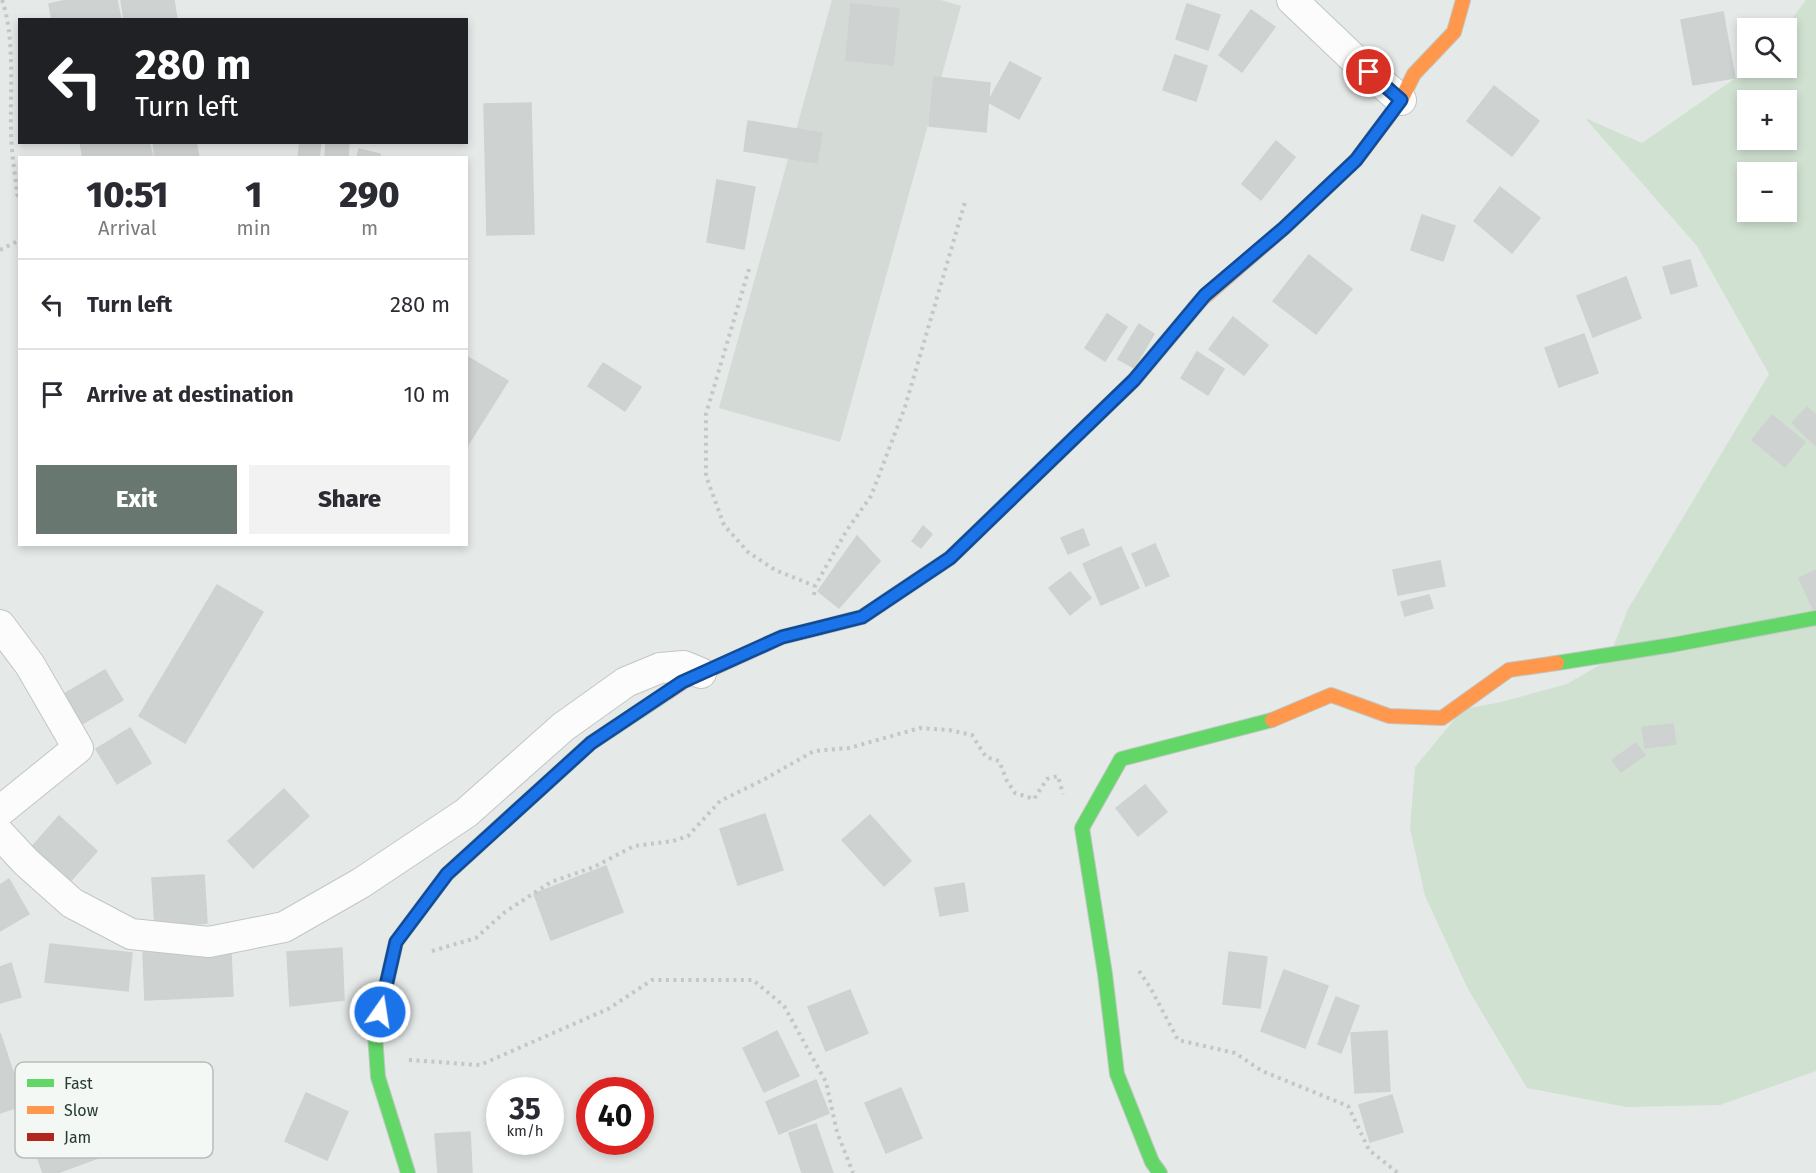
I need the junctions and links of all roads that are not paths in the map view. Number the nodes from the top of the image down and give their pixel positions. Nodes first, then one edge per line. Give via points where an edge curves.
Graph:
1 (1292, 0) edge
2 (1463, 0) edge
3 (1401, 100) junction
4 (1816, 618) edge
5 (0, 624) edge
6 (701, 673) junction
7 (0, 811) edge
8 (0, 834) edge
9 (408, 1173) edge
10 (1160, 1173) edge

1 - 3 street
2 - 3 street via 1454,32 1414,74
3 - 6 street via 1356,160 1205,295 1134,380 950,558 862,617 782,637
4 - 10 street via 1509,670 1442,718 1389,716 1331,695 1270,721 1121,759 1082,828 1117,1074
5 - 7 street via 30,665 78,748
6 - 8 street via 684,666 660,668 626,682 563,727 466,813 361,883 284,927 209,942 131,934 72,903
6 - 9 street via 591,743 447,874 396,942 375,1035 378,1077

